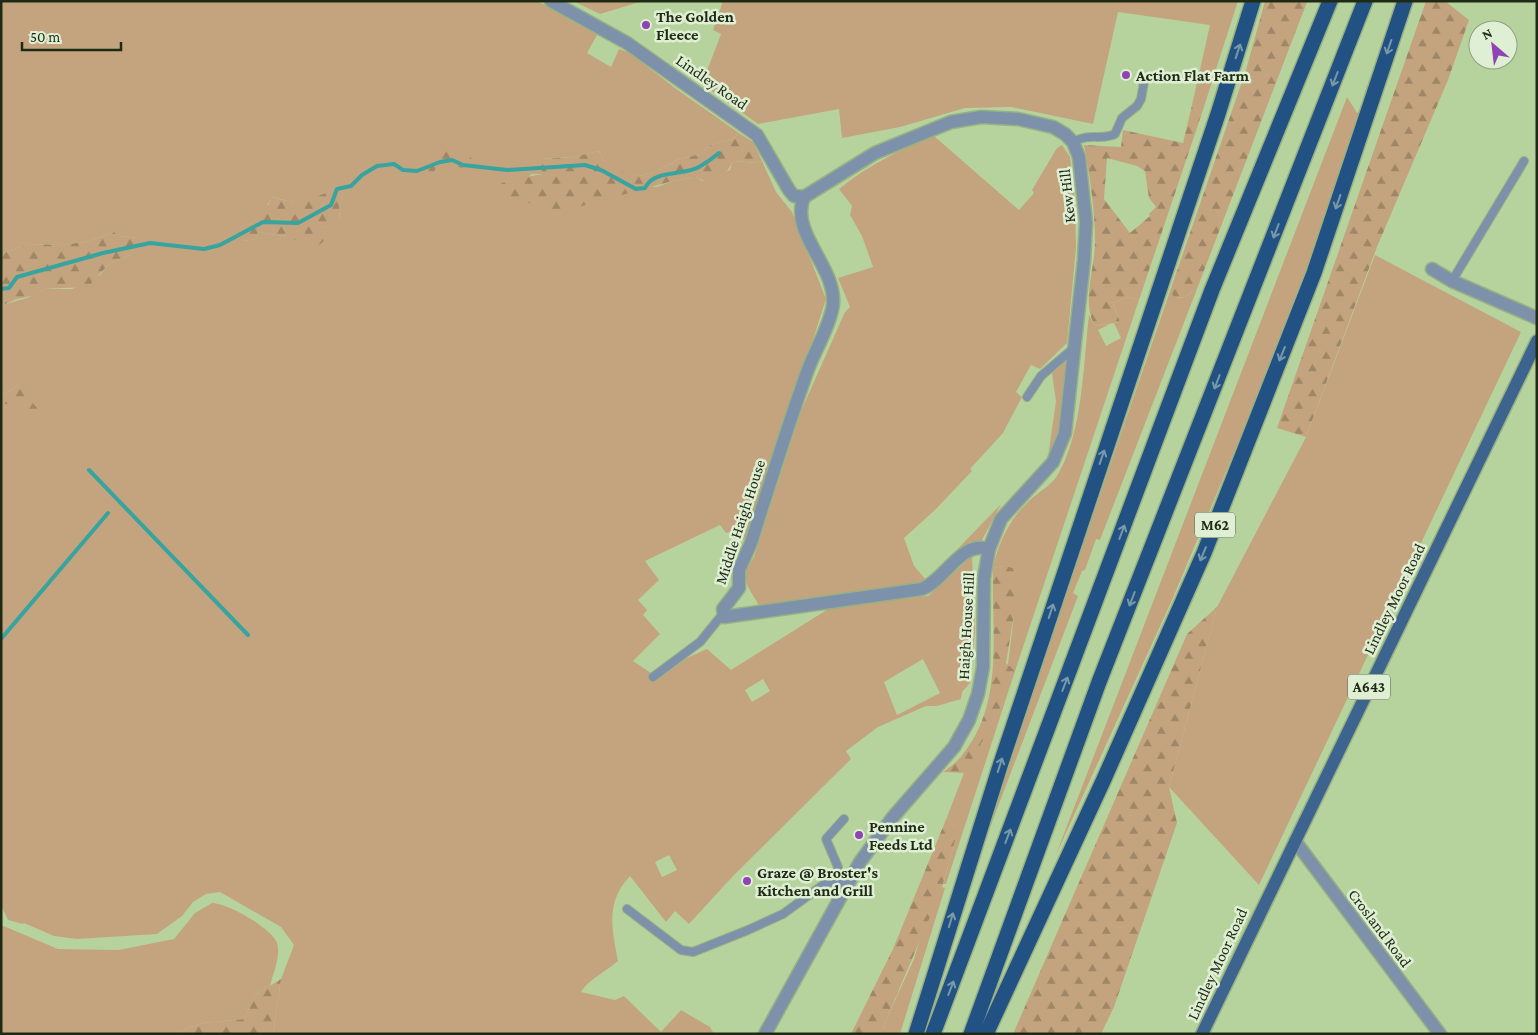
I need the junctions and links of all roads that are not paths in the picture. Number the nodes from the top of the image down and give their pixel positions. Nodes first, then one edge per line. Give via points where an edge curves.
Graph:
1 (551, 1) edge
2 (1253, 1) edge
3 (1330, 1) edge
4 (1365, 1) edge
5 (1405, 1) edge
6 (1144, 82) dead end
7 (1073, 142) junction
8 (1524, 161) dead end
9 (804, 196) junction
10 (1432, 269) dead end
11 (1452, 281) junction
12 (1537, 318) edge
13 (1537, 341) edge
14 (1075, 347) junction
15 (1027, 397) dead end
16 (1001, 519) joint
17 (989, 549) junction
18 (722, 615) junction
19 (653, 676) dead end
20 (844, 819) dead end
21 (1295, 841) junction
22 (835, 881) junction
23 (848, 884) junction
24 (627, 909) dead end
25 (765, 1034) edge
26 (916, 1034) edge
27 (933, 1034) edge
28 (971, 1034) edge
29 (986, 1034) edge
30 (1202, 1034) edge
31 (1440, 1034) edge

1 - 9 street, Lindley Road via 627,43 757,135 788,190 794,196
26 -> 2 highway via 1000,766
27 -> 3 highway via 1212,290
4 -> 28 highway via 1100,682
5 -> 29 highway, M62 via 1314,273 1204,553
6 - 7 lane via 1141,99 1122,118 1115,134 1110,137 1084,136
7 - 9 street via 1052,127 1018,119 970,118 933,128 882,150
7 - 14 street, Kew Hill via 1079,157 1086,222
8 - 11 lane
9 - 18 street, Middle Haigh House via 800,206 802,220 830,285 832,309 739,570 739,588
10 - 11 street
11 - 12 street
13 - 21 main road, Lindley Moor Road / A643
14 - 15 lane via 1041,376
14 - 16 street, Kew Hill via 1066,425 1056,455 1044,474
16 - 17 street, Haigh House Hill
17 - 18 street via 978,547 968,550 922,589
17 - 23 street, Haigh House Hill via 984,578 983,667 969,720 954,747 872,844
18 - 19 lane via 700,642
20 - 22 lane via 826,839 838,867
21 - 30 main road, Lindley Moor Road / A643
21 - 31 street, Crosland Road
22 - 23 lane
22 - 24 lane via 821,885 783,914 693,952 681,950
23 - 25 street, Haigh House Hill

